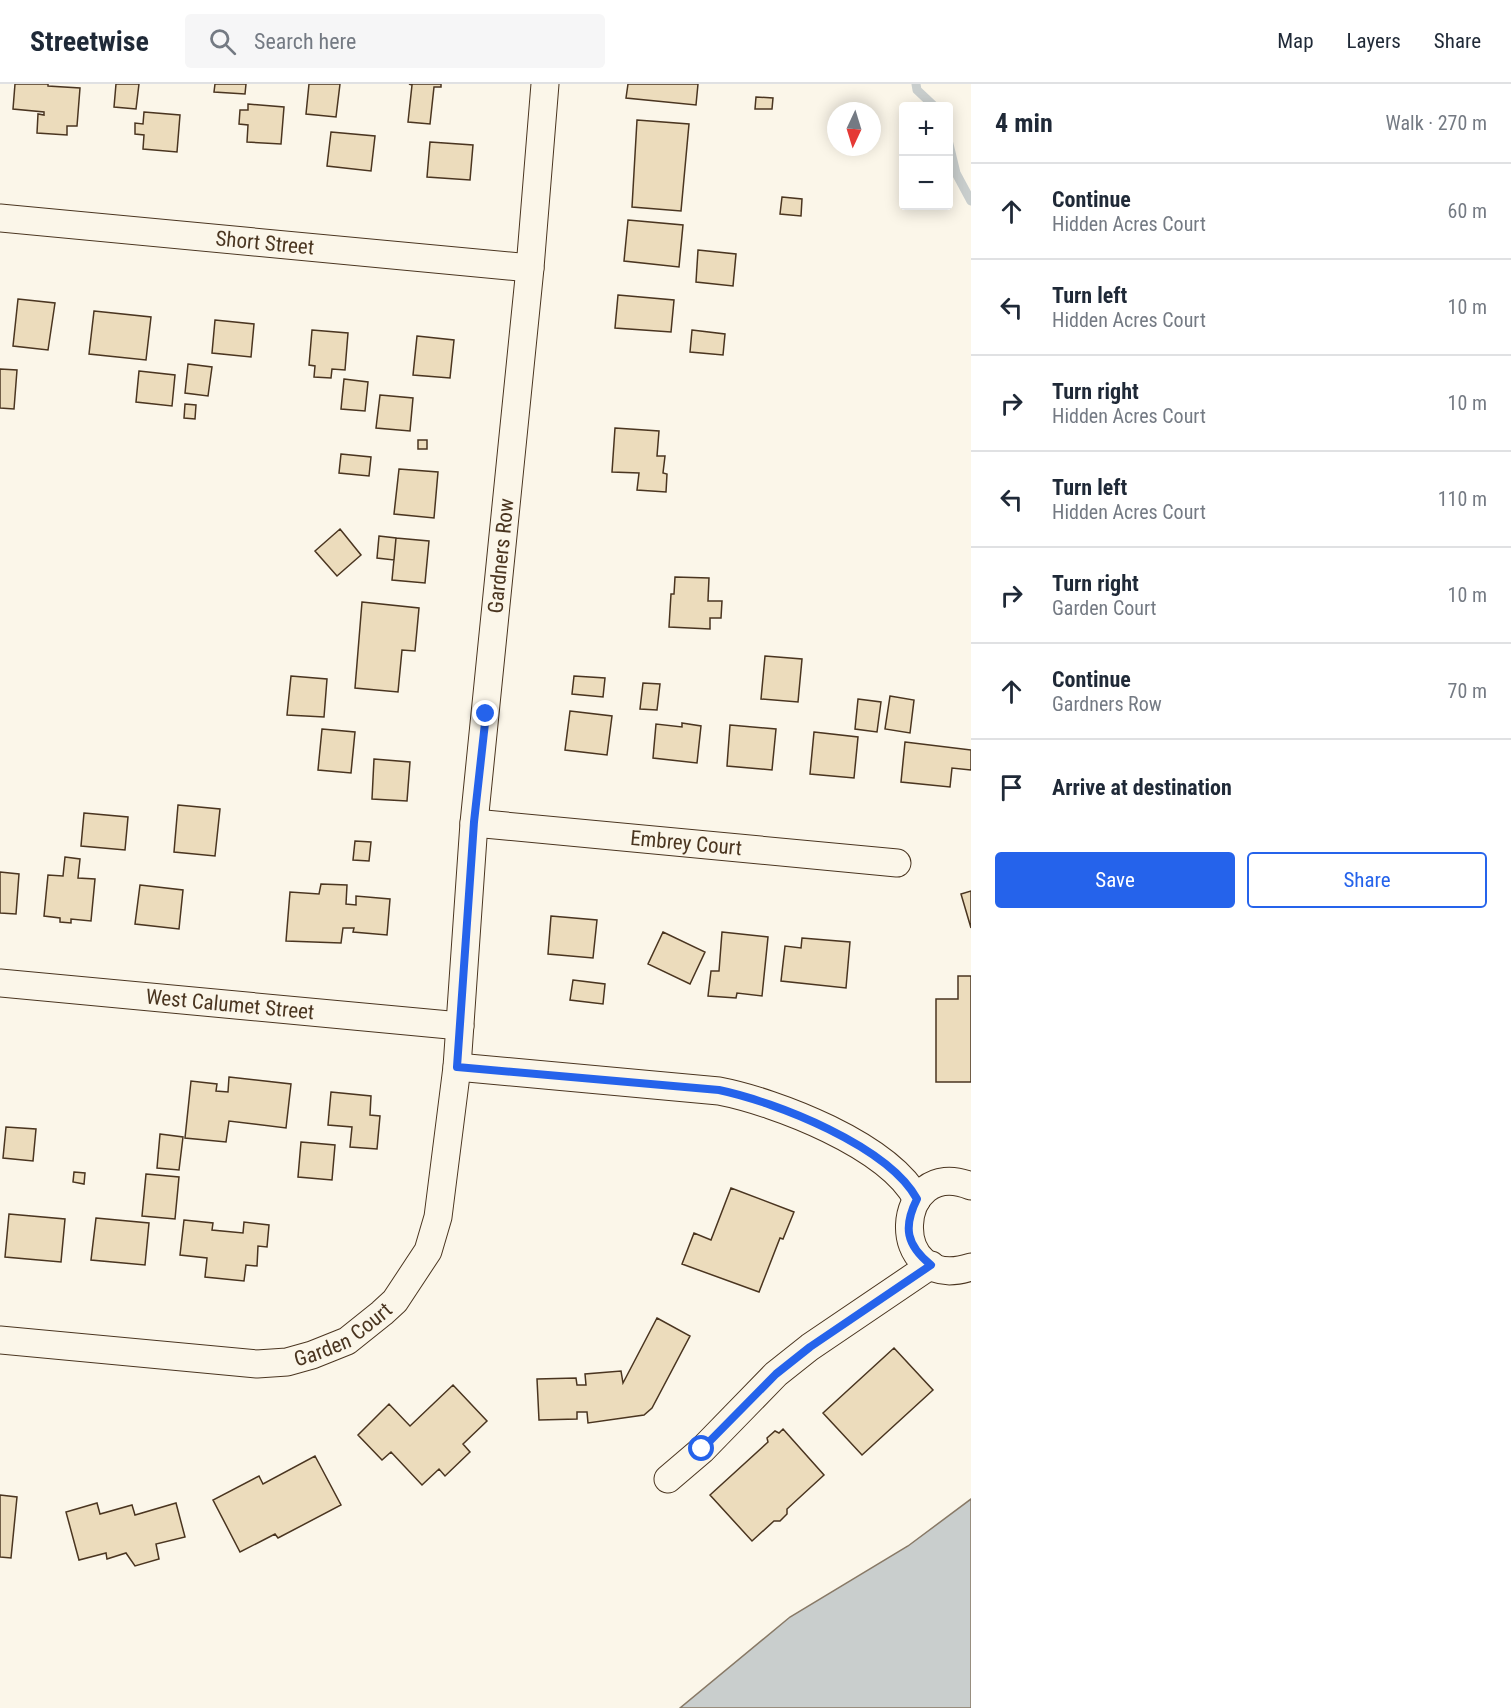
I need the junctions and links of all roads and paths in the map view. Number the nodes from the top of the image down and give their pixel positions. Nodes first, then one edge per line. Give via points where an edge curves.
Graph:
1 (545, 84) edge
2 (0, 218) edge
3 (530, 268) junction
4 (474, 822) junction
5 (897, 863) dead end
6 (0, 983) edge
7 (460, 1026) junction
8 (457, 1067) junction
9 (971, 1186) edge
10 (917, 1199) junction
11 (931, 1265) junction
12 (971, 1267) edge
13 (0, 1340) edge
14 (668, 1479) dead end

1 - 3 street, Gardners Row
2 - 3 street, Short Street
3 - 4 street, Gardners Row
4 - 5 street, Embrey Court
4 - 7 street, Gardners Row
6 - 7 street, West Calumet Street
7 - 8 street, Garden Court
8 - 10 street via 734,1094 848,1138 888,1168
8 - 13 street, Garden Court via 438,1217 428,1251 395,1300 347,1341 312,1356 257,1364
9 - 10 street via 954,1181 940,1183
10 - 11 street via 910,1213 911,1243
11 - 12 street via 945,1270
11 - 14 street via 776,1374

